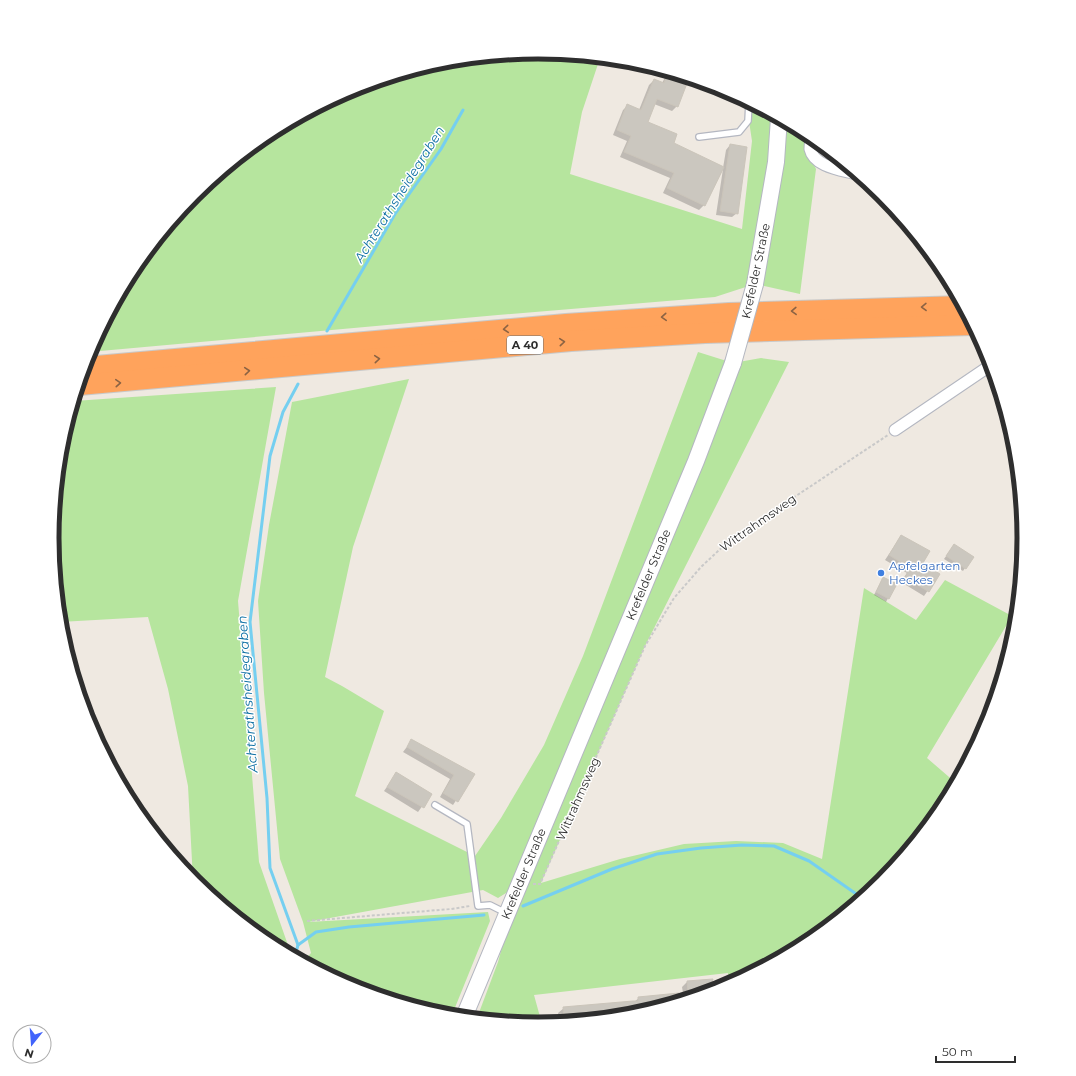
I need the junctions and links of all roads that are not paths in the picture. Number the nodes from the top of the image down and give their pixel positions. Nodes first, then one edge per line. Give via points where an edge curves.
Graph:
1 (749, 107) edge
2 (779, 123) edge
3 (699, 137) dead end
4 (810, 144) edge
5 (845, 171) edge
6 (957, 306) edge
7 (968, 325) edge
8 (91, 365) edge
9 (986, 368) edge
10 (84, 385) edge
11 (896, 430) road end
12 (435, 805) dead end
13 (507, 914) junction
14 (466, 1012) edge

1 - 3 lane via 748,121 739,132
2 - 13 main road, Krefelder Straße, bridge via 776,162 755,284 733,363 696,461
4 - 5 street via 814,158
6 -> 8 highway, A 40 via 729,313 566,324
10 -> 7 highway, A 40 via 571,341 705,333
9 - 11 street
12 - 13 lane via 467,824 478,906 490,905
13 - 14 main road, Krefelder Straße

